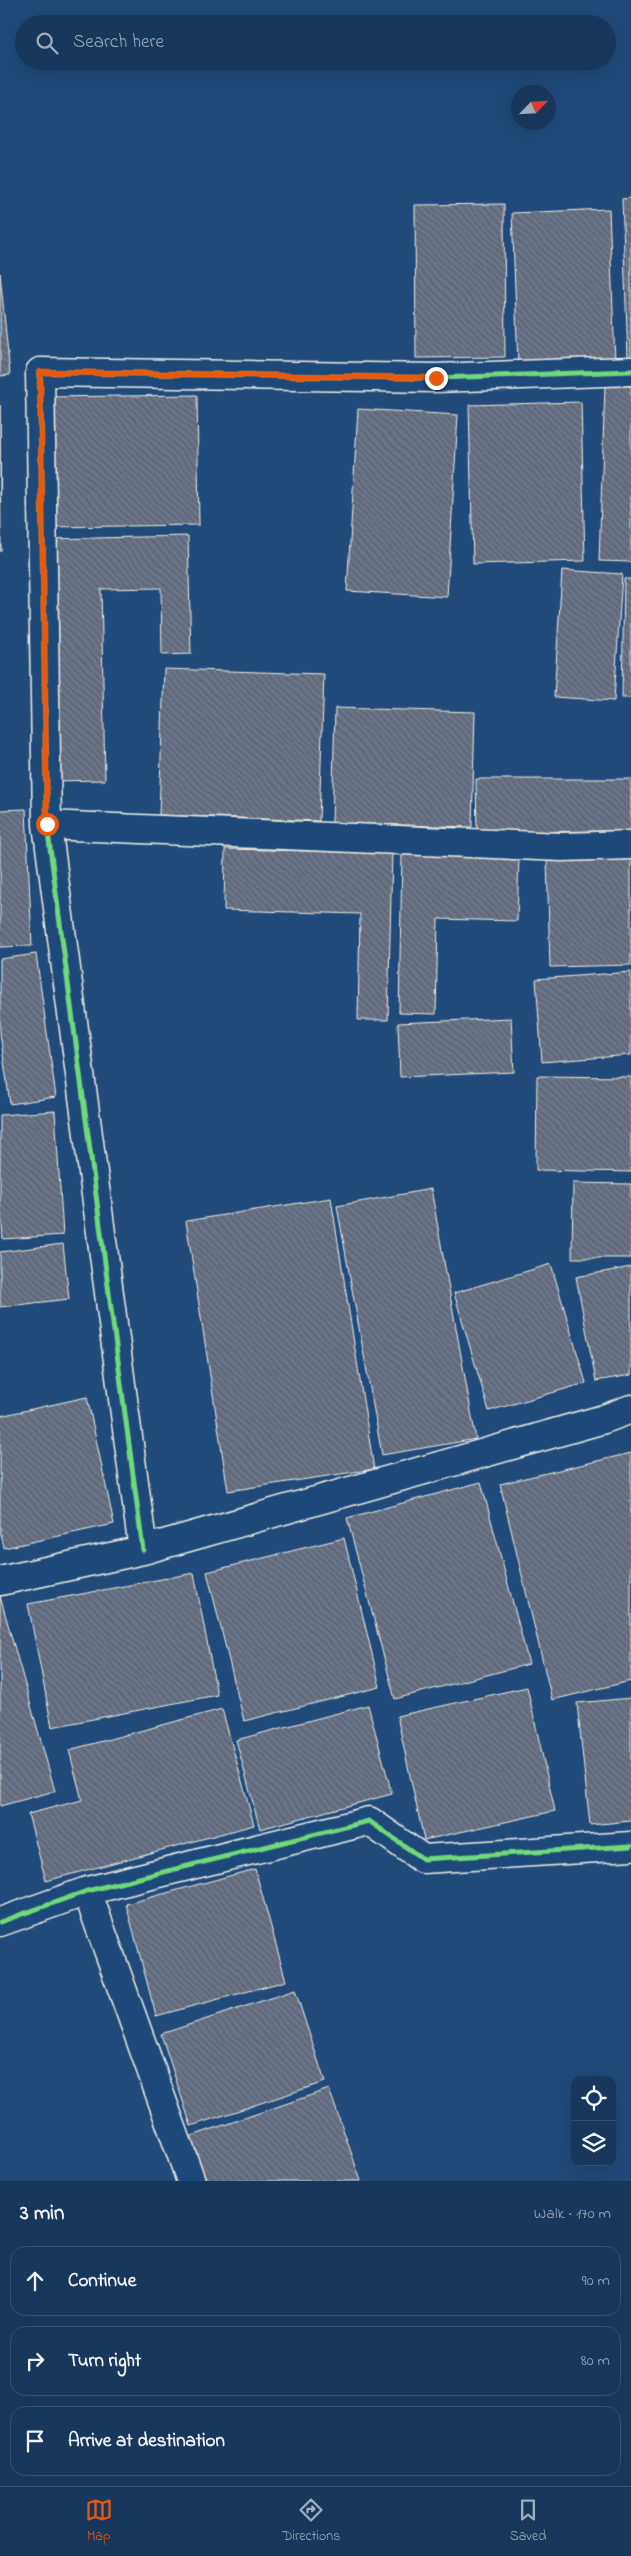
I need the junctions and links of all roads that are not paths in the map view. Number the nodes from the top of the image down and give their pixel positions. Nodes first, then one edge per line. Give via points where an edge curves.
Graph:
1 (631, 371) edge
2 (47, 824) junction
3 (631, 845) edge
4 (631, 1409) edge
5 (143, 1550) junction
6 (0, 1581) edge
7 (631, 1846) edge
8 (87, 1891) junction
9 (0, 1922) edge
10 (191, 2181) edge

1 - 2 street via 436,378 40,372
2 - 3 street via 562,847
2 - 5 street
4 - 5 street
5 - 6 street
7 - 8 street via 423,1859 369,1821
8 - 9 street
8 - 10 street

